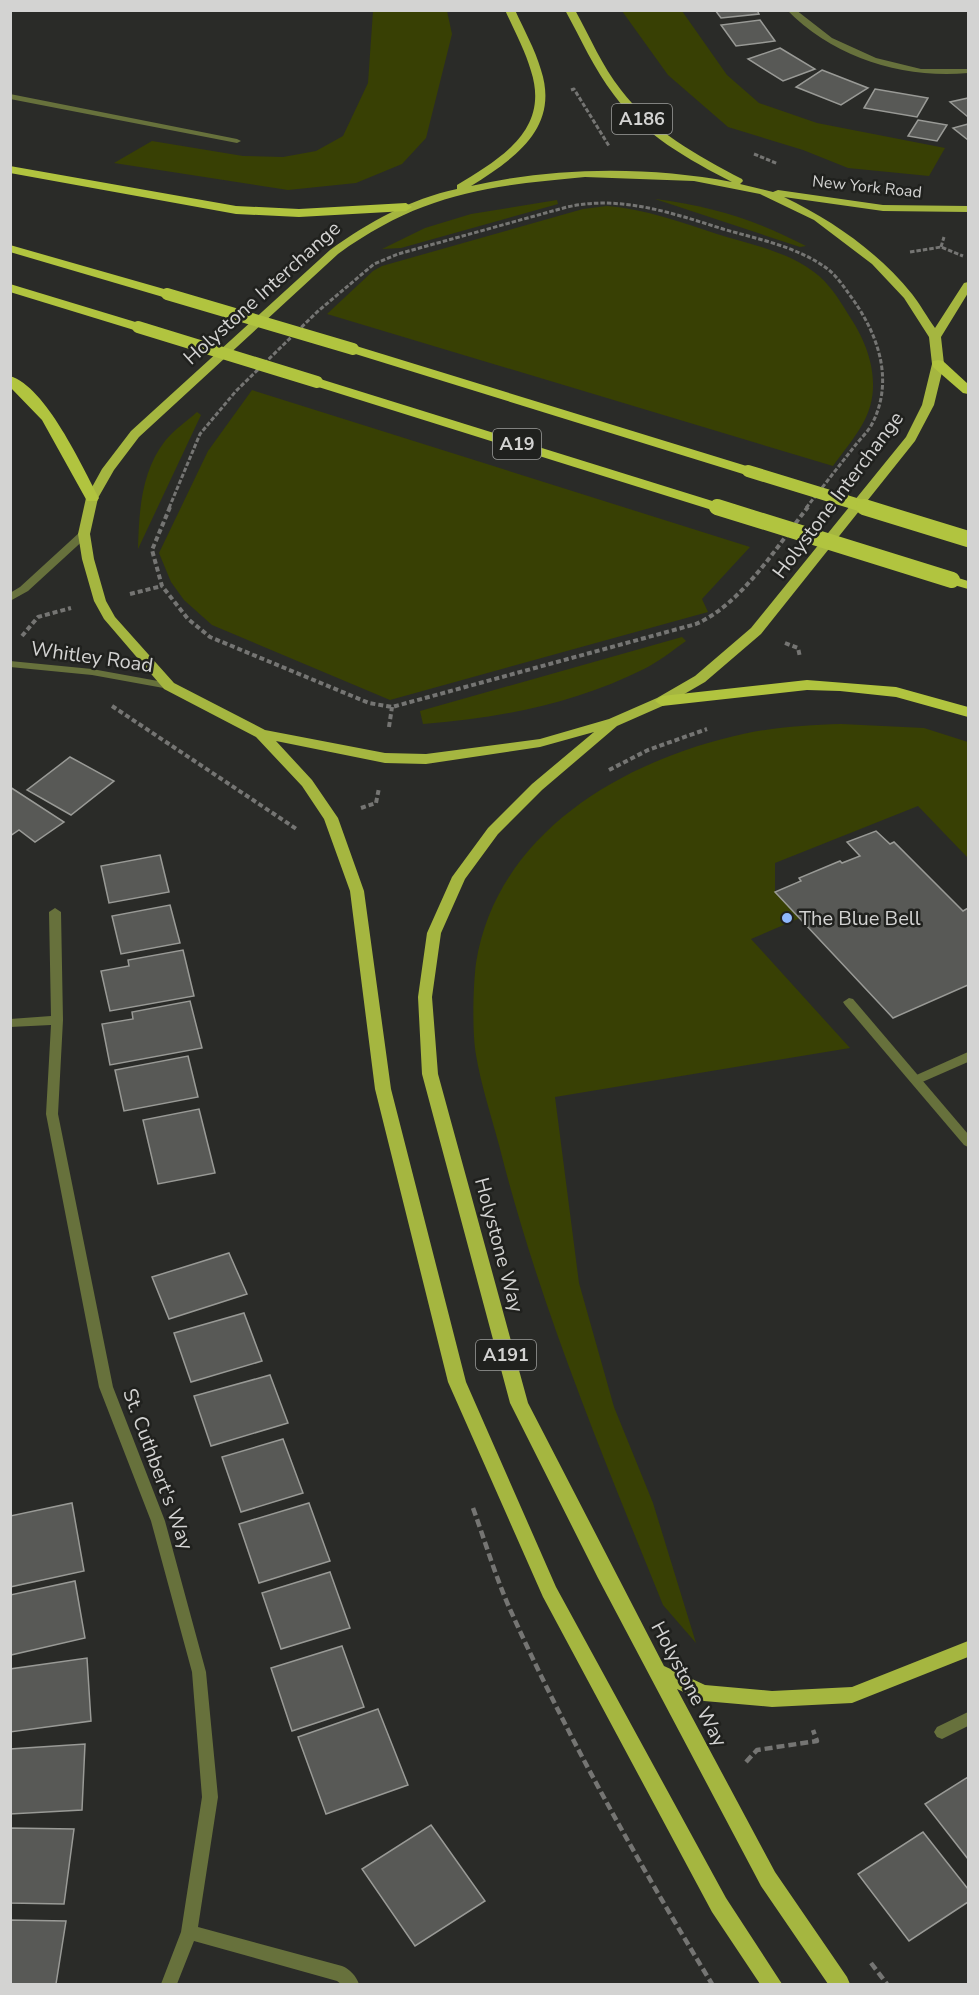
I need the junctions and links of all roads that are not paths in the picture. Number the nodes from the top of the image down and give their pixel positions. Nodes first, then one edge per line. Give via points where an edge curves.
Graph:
1 (510, 10) edge
2 (570, 10) edge
3 (803, 10) edge
4 (792, 12) edge
5 (969, 72) edge
6 (10, 96) edge
7 (237, 141) dead end
8 (10, 169) edge
9 (758, 189) junction
10 (456, 190) junction
11 (406, 207) junction
12 (969, 209) edge
13 (10, 248) edge
14 (969, 285) edge
15 (10, 288) edge
16 (935, 337) junction
17 (938, 364) junction
18 (10, 380) edge
19 (969, 390) edge
20 (92, 498) junction
21 (84, 534) junction
22 (969, 539) edge
23 (969, 585) edge
24 (10, 598) edge
25 (10, 664) edge
26 (169, 686) junction
27 (662, 701) junction
28 (969, 712) edge
29 (615, 722) junction
30 (261, 734) junction
31 (55, 912) dead end
32 (849, 1002) dead end
33 (57, 1020) junction
34 (10, 1023) edge
35 (969, 1057) edge
36 (916, 1080) junction
37 (969, 1142) edge
38 (969, 1649) edge
39 (658, 1672) junction
40 (969, 1719) edge
41 (942, 1732) dead end
42 (189, 1932) junction
43 (169, 1984) edge
44 (351, 1984) edge
45 (772, 1984) edge
46 (840, 1984) edge

1 - 10 main road via 534,67 541,106 533,126 516,149
2 - 9 main road, A186 via 611,83 642,118 705,164
3 - 4 street
4 - 5 street via 818,33 876,61 918,71
6 - 7 street
8 - 11 highway via 236,210 299,213
9 - 10 main road, Holystone Interchange via 694,178 607,174 545,177
9 - 12 main road, New York Road via 883,208
9 - 16 main road, Holystone Interchange via 818,218 876,262 908,296
10 - 11 main road, Holystone Interchange
11 - 20 main road, Holystone Interchange via 358,232 334,252 144,426 108,469
13 - 22 highway, A19, bridge
14 - 16 main road
15 - 23 highway, A19, bridge
16 - 17 main road, Holystone Interchange
17 - 19 highway
17 - 27 main road, Holystone Interchange via 928,405 911,438 773,612 732,654
18 - 20 highway via 43,412
20 - 21 main road, Holystone Interchange
21 - 24 street
21 - 26 main road, Holystone Interchange via 100,601 110,619
25 - 26 street, Whitley Road via 92,672
26 - 30 main road, Holystone Interchange
27 - 28 highway via 807,685 896,692
27 - 29 main road, Holystone Interchange
29 - 30 main road, Holystone Interchange via 540,743 426,759 385,758
29 - 39 main road, Holystone Way / A191 via 537,787 493,831 459,877 434,933 425,997 430,1074 519,1403
30 - 45 main road, A191 via 307,783 331,819 357,891 383,1089 457,1382 549,1591 718,1905
31 - 33 street, St. Cuthbert's Way
32 - 36 street
33 - 34 street
33 - 42 street, St. Cuthbert's Way via 52,1114 106,1387 158,1521 199,1672 210,1797
35 - 36 street
36 - 37 street
38 - 39 main road via 852,1695 772,1699 704,1693
39 - 46 main road, Holystone Way / A191 via 768,1879
40 - 41 street
42 - 43 street, St. Cuthbert's Way
42 - 44 street via 342,1974

